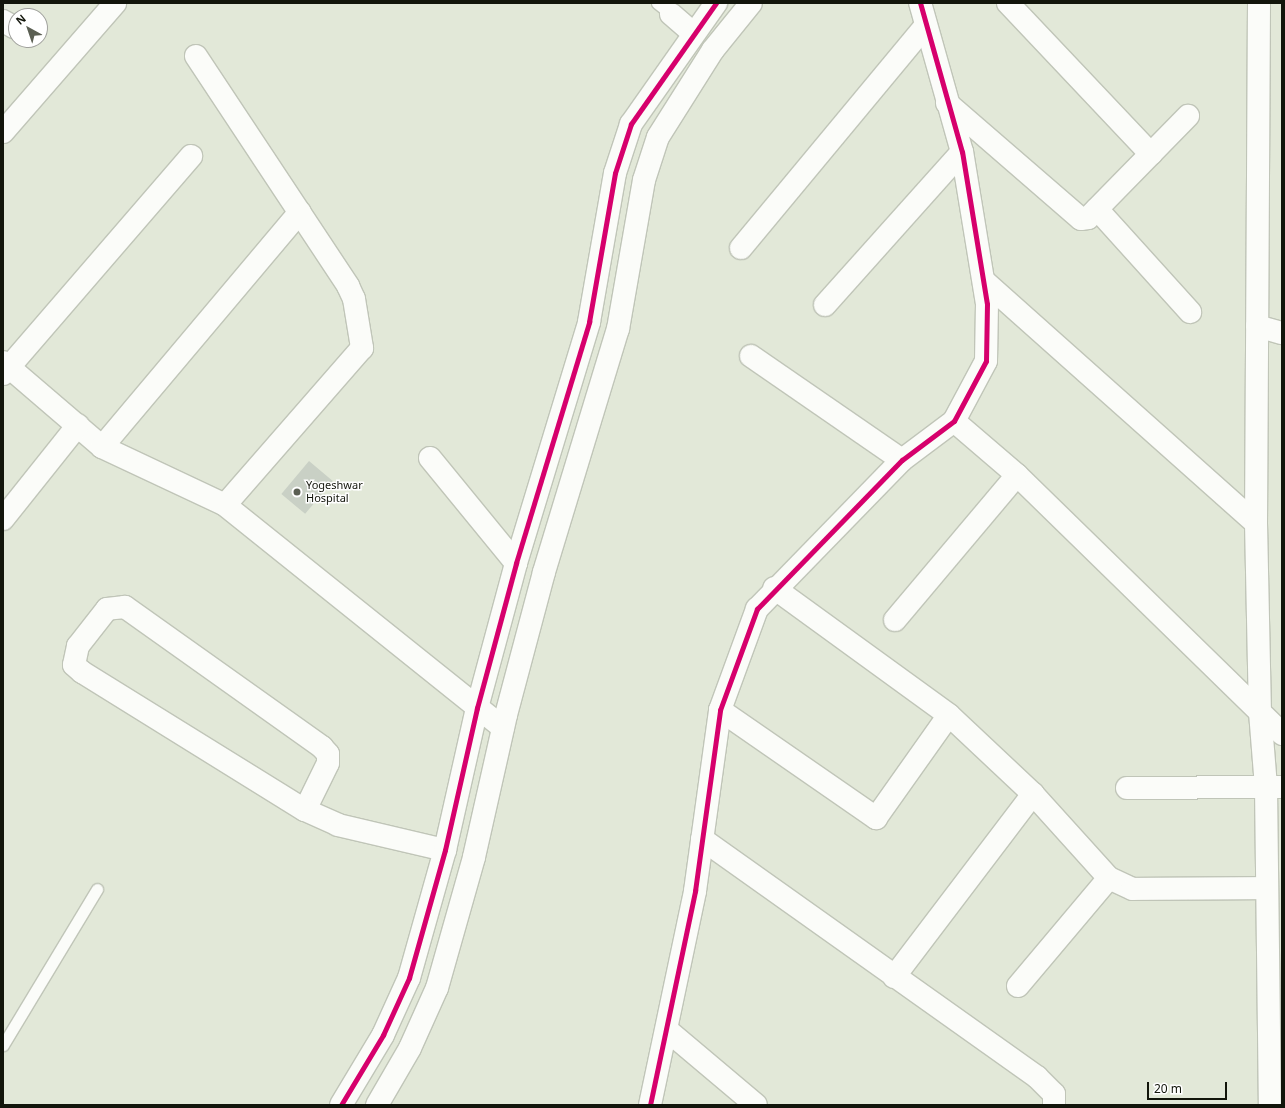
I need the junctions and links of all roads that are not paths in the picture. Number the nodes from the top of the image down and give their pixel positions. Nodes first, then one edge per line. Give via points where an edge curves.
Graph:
1 (115, 3) edge
2 (716, 3) edge
3 (751, 3) edge
4 (920, 3) edge
5 (1008, 3) edge
6 (1259, 3) edge
7 (664, 8) edge
8 (925, 26) junction
9 (692, 33) junction
10 (196, 56) dead end
11 (947, 103) junction
12 (1188, 116) dead end
13 (3, 132) edge
14 (962, 152) junction
15 (1151, 154) junction
16 (191, 156) dead end
17 (1097, 209) junction
18 (300, 212) junction
19 (741, 248) dead end
20 (600, 269) junction
21 (630, 274) junction
22 (984, 281) junction
23 (825, 305) dead end
24 (1190, 312) dead end
25 (1257, 326) junction
26 (1282, 333) edge
27 (751, 356) dead end
28 (5, 368) edge
29 (954, 421) junction
30 (78, 425) junction
31 (102, 447) junction
32 (430, 458) dead end
33 (902, 460) junction
34 (1017, 475) junction
35 (225, 505) junction
36 (3, 519) edge
37 (1256, 523) junction
38 (516, 563) junction
39 (774, 588) junction
40 (895, 620) dead end
41 (477, 708) junction
42 (720, 710) junction
43 (1260, 712) junction
44 (949, 714) junction
45 (503, 728) junction
46 (1282, 734) edge
47 (1274, 787) edge
48 (1127, 788) dead end
49 (1033, 794) junction
50 (305, 810) junction
51 (702, 839) junction
52 (445, 850) junction
53 (1108, 878) junction
54 (1267, 888) junction
55 (97, 889) dead end
56 (894, 977) junction
57 (1018, 986) dead end
58 (667, 1030) junction
59 (3, 1046) edge
60 (342, 1105) edge
61 (377, 1105) edge
62 (650, 1105) edge
63 (756, 1105) edge
64 (1054, 1105) edge
65 (1270, 1105) edge

1 - 13 street
2 - 9 street
3 - 21 street via 713,50 658,137 644,180
4 - 8 street
5 - 15 street
6 - 25 street
7 - 9 street
8 - 11 street
8 - 19 street
9 - 20 street via 631,124 615,173
10 - 18 street
11 - 14 street
11 - 17 street via 1072,213 1081,219 1088,218
12 - 15 street
14 - 22 street
14 - 23 street
15 - 17 street
16 - 28 street
17 - 24 street
18 - 31 street
18 - 35 street via 354,298 362,348
20 - 21 street
20 - 38 street via 589,322
21 - 45 street via 618,329 558,526
22 - 29 street via 988,341 986,361
22 - 37 street
25 - 26 street
25 - 37 street
27 - 33 street
28 - 30 street
29 - 33 street
29 - 34 street
30 - 31 street
30 - 36 street
31 - 35 street
32 - 38 street
33 - 39 street
34 - 40 street
34 - 43 street
35 - 41 street
37 - 43 street
38 - 41 street
39 - 42 street via 757,609
39 - 44 street
41 - 45 street
41 - 52 street
42 - 44 street via 876,818
42 - 51 street
43 - 46 street
43 - 47 street
44 - 49 street
45 - 61 street via 474,857 437,988 410,1048
47 - 48 street
47 - 54 street
49 - 53 street
49 - 56 street
50 - 50 street via 328,763 328,754 322,747 125,607 107,609 78,646 74,665
50 - 52 street via 338,826
51 - 56 street
51 - 58 street
52 - 60 street via 409,978 383,1034
53 - 54 street via 1133,889
53 - 57 street
54 - 65 street
55 - 59 lane
56 - 64 street via 1037,1077 1054,1094
58 - 62 street
58 - 63 street

